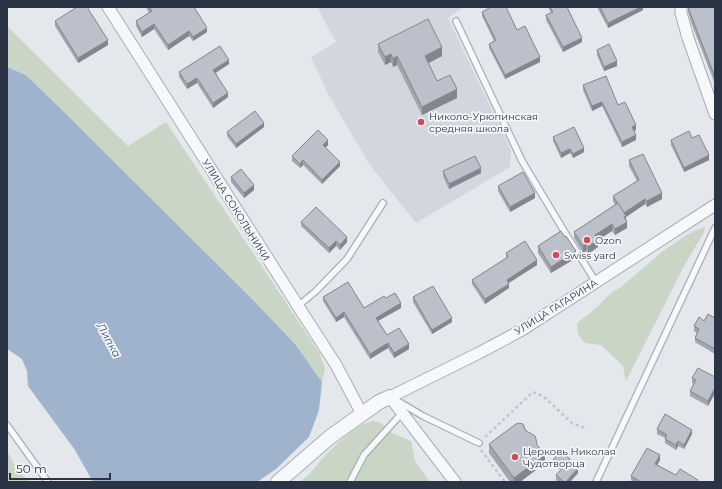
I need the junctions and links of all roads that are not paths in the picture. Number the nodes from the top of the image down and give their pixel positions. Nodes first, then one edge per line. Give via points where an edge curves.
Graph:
1 (108, 7) edge
2 (681, 7) edge
3 (456, 21) dead end
4 (715, 114) edge
5 (383, 204) dead end
6 (715, 205) edge
7 (715, 228) edge
8 (596, 282) junction
9 (298, 306) junction
10 (390, 396) junction
11 (402, 412) junction
12 (362, 414) junction
13 (7, 425) edge
14 (479, 443) road end
15 (48, 482) edge
16 (278, 482) edge
17 (350, 482) edge
18 (456, 482) edge
19 (596, 482) edge

1 - 9 street, УЛИЦА СОКОЛЬНИКИ
2 - 4 street via 688,38
3 - 8 lane via 522,161
5 - 9 lane via 347,259
6 - 8 street, УЛИЦА ГАГАРИНА
7 - 19 lane
8 - 10 street, УЛИЦА ГАГАРИНА via 522,330 479,354
9 - 12 street, УЛИЦА СОКОЛЬНИКИ via 336,365
10 - 11 street
10 - 12 street
10 - 14 lane via 423,416
11 - 17 lane via 364,455
11 - 18 street
12 - 16 street via 330,437
13 - 15 lane

